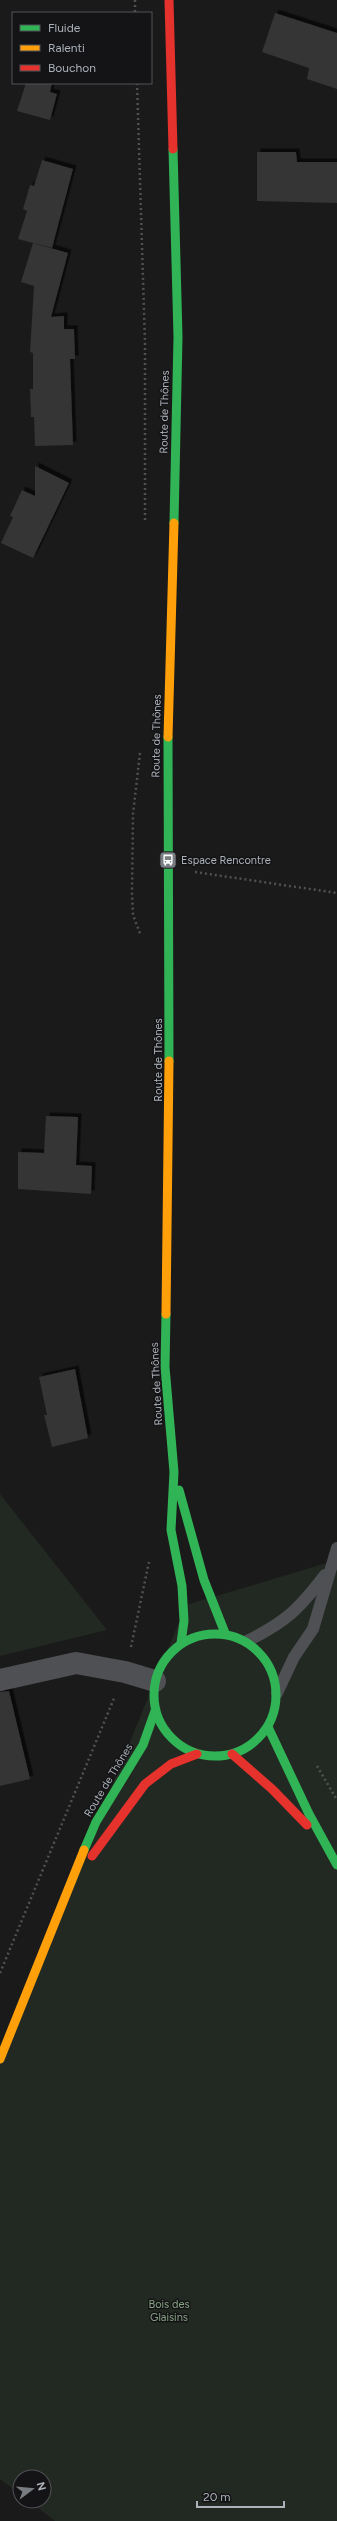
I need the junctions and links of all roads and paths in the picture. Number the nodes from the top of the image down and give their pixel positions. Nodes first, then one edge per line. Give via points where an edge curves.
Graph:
1 (135, 0) edge
2 (169, 0) edge
3 (135, 12) edge
4 (137, 84) edge
5 (145, 525) dead end
6 (140, 747) dead end
7 (169, 868) junction
8 (337, 893) edge
9 (144, 942) dead end
10 (174, 1472) junction
11 (337, 1548) edge
12 (150, 1560) dead end
13 (328, 1571) junction
14 (225, 1633) junction
15 (247, 1641) junction
16 (181, 1643) junction
17 (125, 1672) junction
18 (0, 1680) edge
19 (155, 1681) junction
20 (277, 1693) junction
21 (155, 1711) junction
22 (268, 1727) junction
23 (197, 1754) junction
24 (232, 1754) junction
25 (313, 1761) dead end
26 (337, 1800) edge
27 (321, 1838) junction
28 (337, 1865) edge
29 (73, 1883) junction
30 (0, 1973) edge
31 (0, 2059) edge

1 - 3 path
2 - 7 main road, Route de Thônes via 178,337 168,756
4 - 5 path via 145,343
6 - 9 path via 138,788 133,814 132,892 133,915
7 - 8 path
7 - 10 main road, Route de Thônes via 169,1179 165,1367
10 - 14 main road, Route de Thônes via 204,1580
10 - 16 main road, Route de Thônes via 172,1530 182,1586 184,1621
11 - 13 lane
12 - 17 path
13 - 15 lane via 301,1606 275,1628
13 - 20 lane via 313,1629 294,1657
14 - 15 main road
14 - 16 main road via 202,1634
15 - 20 main road via 268,1663
16 - 19 main road via 163,1662
17 - 18 street via 76,1663
17 - 19 street
17 - 30 path
19 - 21 main road
20 - 22 main road via 275,1710
21 - 23 main road via 164,1730
21 - 29 main road, Route de Thônes via 143,1745 96,1822
22 - 24 main road via 252,1744
22 - 27 main road
23 - 24 main road
23 - 29 main road, Route de Thônes via 171,1764 145,1784
24 - 27 main road via 272,1789
25 - 26 path
27 - 28 main road
29 - 31 main road, Route de Thônes

